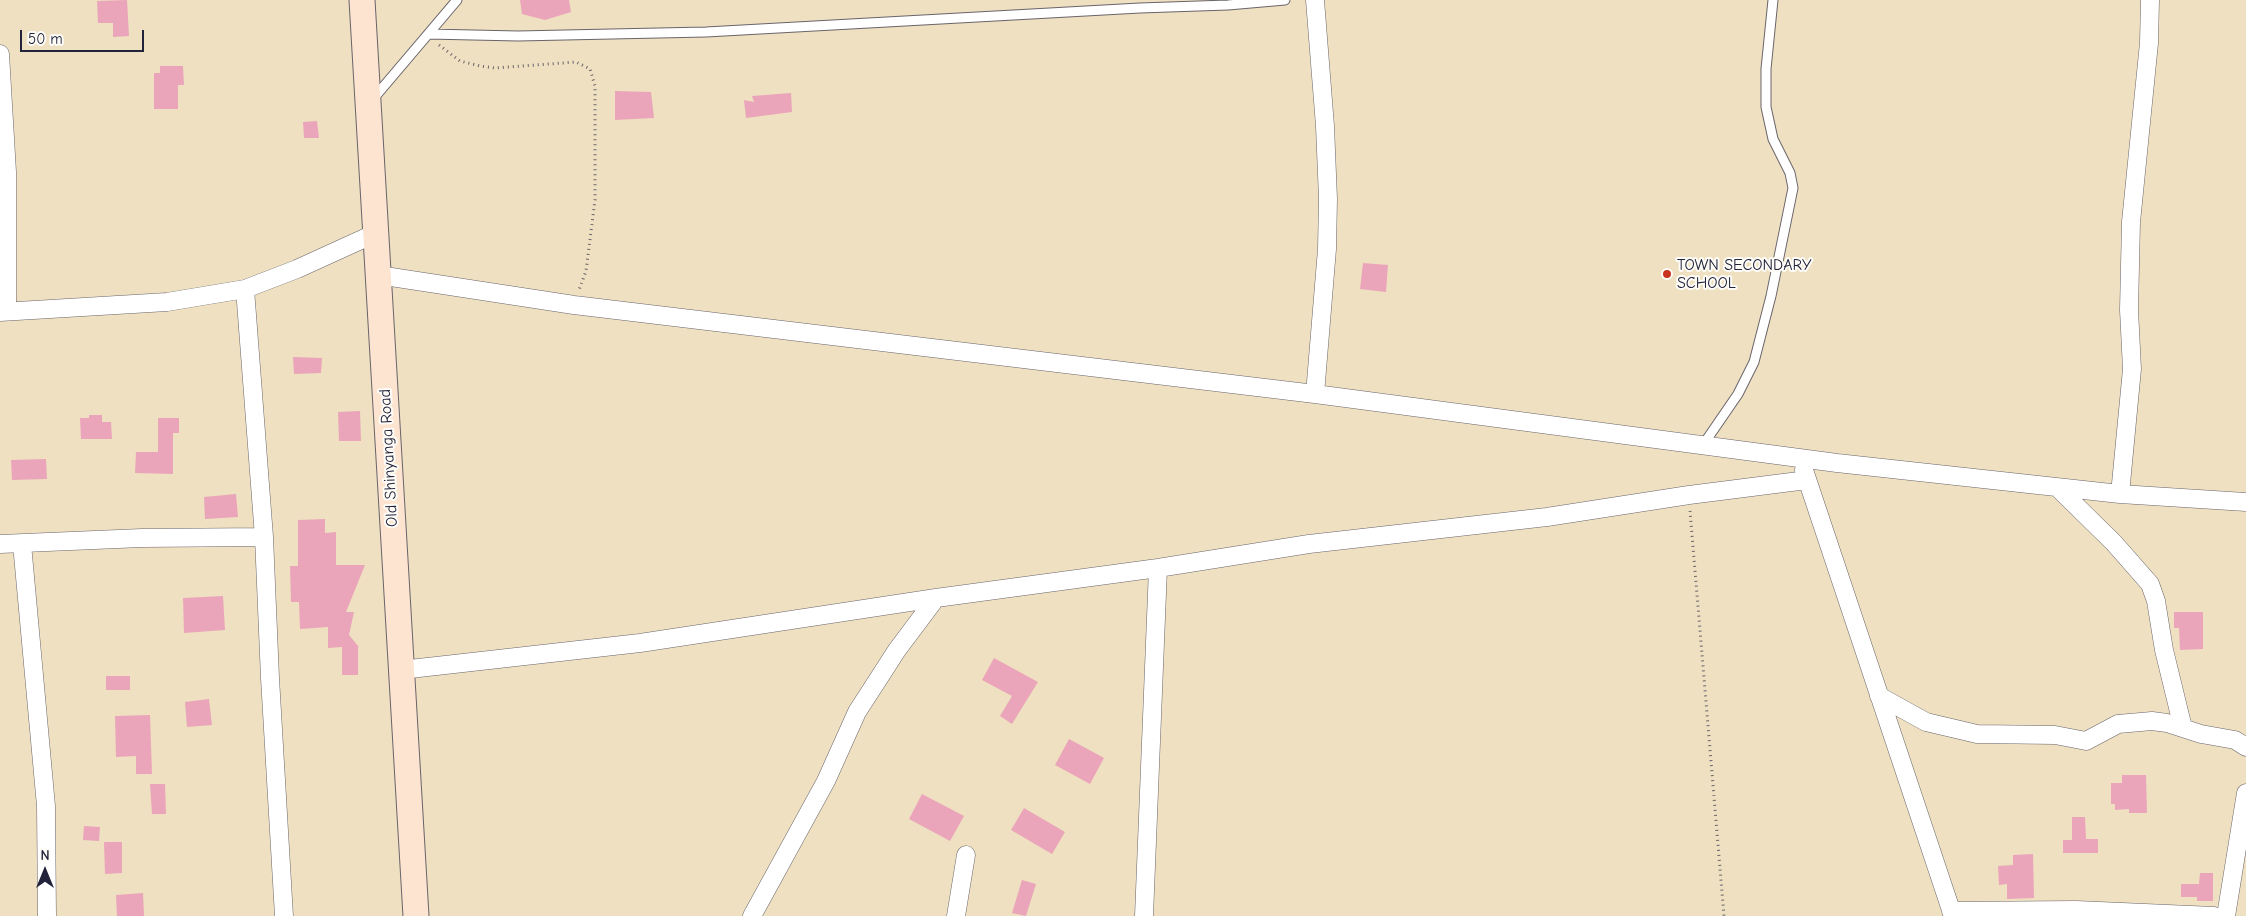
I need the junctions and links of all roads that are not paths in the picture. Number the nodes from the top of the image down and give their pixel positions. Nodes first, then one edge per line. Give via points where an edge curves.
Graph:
1 (362, 0) edge
2 (457, 0) edge
3 (1285, 0) edge
4 (1315, 0) edge
5 (1773, 0) edge
6 (2150, 0) edge
7 (428, 34) junction
8 (0, 54) edge
9 (369, 103) junction
10 (4, 172) edge
11 (376, 232) junction
12 (378, 275) junction
13 (245, 289) junction
14 (3, 312) edge
15 (1315, 394) junction
16 (1703, 445) junction
17 (1801, 458) junction
18 (1807, 480) junction
19 (2057, 487) junction
20 (2120, 494) junction
21 (2246, 502) edge
22 (264, 537) junction
23 (0, 544) edge
24 (22, 544) junction
25 (1158, 568) junction
26 (936, 598) junction
27 (401, 670) junction
28 (1879, 696) junction
29 (2183, 728) junction
30 (2246, 747) edge
31 (2246, 793) edge
32 (966, 855) dead end
33 (1952, 914) edge
34 (47, 916) edge
35 (284, 916) edge
36 (416, 916) edge
37 (752, 916) edge
38 (956, 916) edge
39 (1144, 916) edge
40 (2214, 916) edge
41 (2226, 916) edge

1 - 9 main road, Old Shinyanga Road
2 - 7 lane
3 - 7 lane via 706,32 518,36
4 - 15 street via 1326,126 1328,200
5 - 16 lane via 1766,107 1773,139 1790,173 1793,188 1754,362 1738,394
6 - 20 street via 2149,43 2131,222 2129,310 2132,369
7 - 9 lane
8 - 10 street
9 - 11 main road, Old Shinyanga Road
10 - 14 street
11 - 12 main road, Old Shinyanga Road
11 - 13 street
12 - 15 street via 574,305
12 - 27 main road, Old Shinyanga Road
13 - 14 street via 167,302
13 - 22 street
15 - 16 street
16 - 17 street
17 - 18 street
17 - 19 street
18 - 25 street via 1547,517 1309,544
18 - 28 street
19 - 20 street
19 - 29 street via 2150,584
20 - 21 street
22 - 24 street via 142,538
22 - 35 street
23 - 24 street
24 - 34 street via 46,806
25 - 26 street
25 - 39 street
26 - 27 street via 640,643
26 - 37 street via 897,650 858,712 826,781
27 - 36 main road, Old Shinyanga Road
28 - 29 street via 1926,722 1977,734 2055,735 2086,741 2108,728 2127,722 2159,721
28 - 33 street
29 - 30 street via 2235,740
31 - 41 street
32 - 38 street
33 - 40 street via 2086,910

